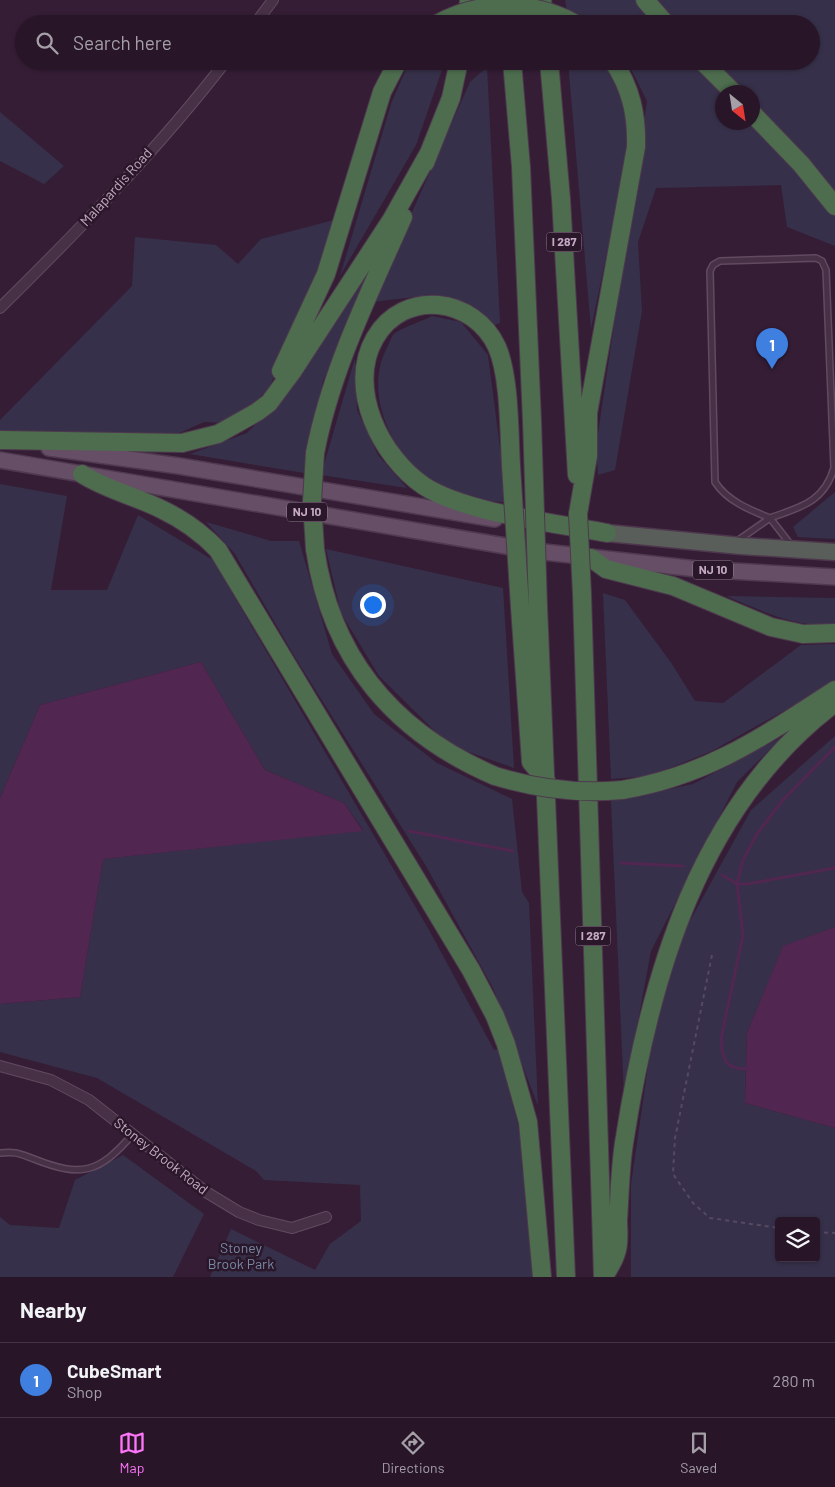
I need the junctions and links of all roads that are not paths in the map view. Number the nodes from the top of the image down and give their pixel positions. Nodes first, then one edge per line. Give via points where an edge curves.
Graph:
1 (273, 0) edge
2 (469, 0) edge
3 (506, 0) edge
4 (542, 0) edge
5 (645, 0) edge
6 (262, 15) edge
7 (453, 15) edge
8 (467, 15) edge
9 (507, 15) edge
10 (544, 15) edge
11 (558, 15) edge
12 (658, 15) edge
13 (219, 70) edge
14 (393, 70) edge
15 (457, 70) edge
16 (513, 70) edge
17 (550, 70) edge
18 (618, 70) edge
19 (711, 70) edge
20 (726, 85) edge
21 (760, 121) edge
22 (429, 153) junction
23 (835, 206) edge
24 (0, 308) edge
25 (229, 429) junction
26 (0, 442) edge
27 (0, 460) edge
28 (82, 474) junction
29 (578, 514) junction
30 (770, 518) junction
31 (607, 533) junction
32 (731, 545) junction
33 (794, 549) junction
34 (835, 552) edge
35 (591, 558) junction
36 (835, 577) edge
37 (835, 633) edge
38 (835, 690) edge
39 (835, 703) edge
40 (546, 780) junction
41 (0, 1066) edge
42 (133, 1134) junction
43 (0, 1153) edge
44 (326, 1217) dead end
45 (542, 1277) edge
46 (566, 1277) edge
47 (603, 1277) edge

1 - 6 street
2 - 8 highway
3 - 9 highway
4 - 10 highway
5 - 12 highway
7 - 11 highway, bridge via 484,5 506,3 544,8
13 - 24 street, Malapardis Road via 84,223
14 - 25 highway via 382,92 350,203 315,302 266,394
15 - 22 highway via 451,98
16 - 40 highway, bridge via 521,167
17 - 29 highway, I 287 via 561,199
18 - 29 highway via 634,109 636,147 588,413 588,456
19 - 20 highway
21 - 23 highway
22 - 25 highway via 392,219 282,388 257,412
22 - 38 highway, bridge via 338,368 322,416 315,453 312,501 315,549 326,600 366,679 396,713 424,736 468,764 495,776 544,789 588,792 667,782 728,757
25 - 26 highway via 205,439 175,444
26 - 31 main road, NJ 10 via 102,454 510,522
27 - 28 main road, NJ 10
28 - 35 main road, NJ 10
28 - 45 highway via 100,486 177,517 218,550 471,970 506,1044 528,1122
29 - 47 highway, I 287, bridge
30 - 30 lane via 744,507 715,482 710,271 720,261 816,258 822,261 826,270 834,468 824,492 810,502
30 - 32 lane
30 - 33 lane
31 - 32 highway, NJ 10
31 - 40 highway, bridge via 469,504 426,487 403,469 379,435 370,413 366,388 370,351 375,337 390,320 413,308 442,305 462,310 484,327 498,349 503,367 511,466 520,607 530,762
32 - 33 highway, NJ 10
33 - 34 highway, NJ 10
35 - 36 main road, NJ 10
35 - 37 highway via 606,569 673,586 771,628 803,634
39 - 47 highway via 780,754 738,806 711,849 682,910 650,1010 636,1067 621,1158 617,1252
40 - 46 highway
41 - 42 street, Stoney Brook Road via 51,1080 90,1100
42 - 43 lane via 105,1161 72,1171 32,1159 21,1152
42 - 44 street, Stoney Brook Road via 206,1192 239,1212 292,1228

